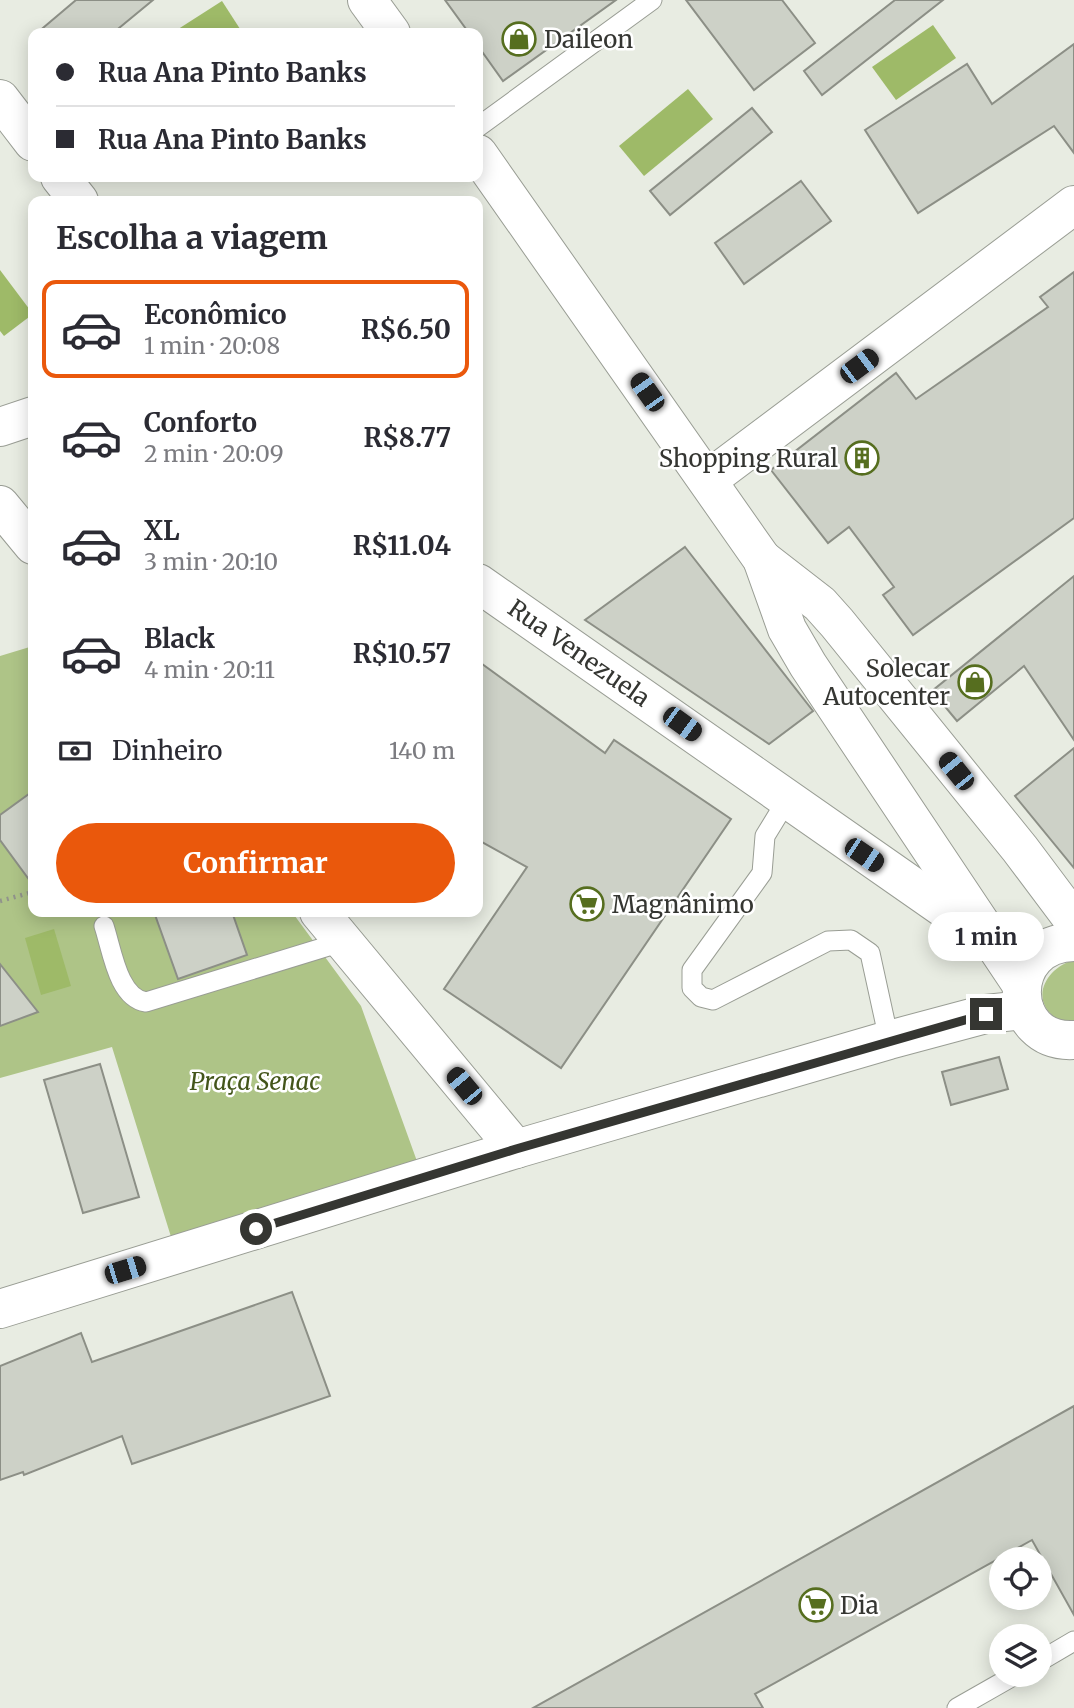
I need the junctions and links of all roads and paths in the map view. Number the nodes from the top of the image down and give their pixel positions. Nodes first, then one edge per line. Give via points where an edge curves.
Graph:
1 (367, 0) edge
2 (652, 0) edge
3 (387, 28) edge
4 (0, 99) edge
5 (483, 123) edge
6 (28, 135) edge
7 (483, 161) edge
8 (64, 182) edge
9 (75, 196) edge
10 (1074, 205) edge
11 (28, 418) edge
12 (0, 427) edge
13 (709, 479) junction
14 (0, 505) edge
15 (28, 539) edge
16 (762, 559) junction
17 (483, 587) edge
18 (787, 800) junction
19 (28, 893) edge
20 (0, 901) edge
21 (323, 917) edge
22 (1074, 921) edge
23 (104, 926) dead end
24 (991, 940) junction
25 (345, 941) junction
26 (1074, 942) edge
27 (1043, 1018) edge
28 (889, 1040) junction
29 (1074, 1069) edge
30 (516, 1149) junction
31 (0, 1309) edge
32 (1074, 1641) edge
33 (1052, 1654) edge
34 (994, 1687) edge
35 (957, 1708) edge

1 - 3 street
2 - 5 lane
4 - 6 street
7 - 13 street
8 - 9 street
10 - 13 street
11 - 12 street
13 - 16 street
14 - 15 street
16 - 22 street via 820,604 845,632
16 - 24 street via 787,629
17 - 18 street, Rua Venezuela
18 - 24 street, Rua Venezuela
18 - 28 lane via 765,836 761,873 692,970 692,988 713,1000 828,941 852,940 870,953
19 - 20 path
21 - 25 street
23 - 25 lane via 128,993 136,1001 146,1002
24 - 27 street
25 - 30 street
26 - 27 street via 1048,947 1035,957
27 - 28 street via 986,1014
27 - 29 street
28 - 30 street
30 - 31 street
32 - 33 lane
34 - 35 lane

